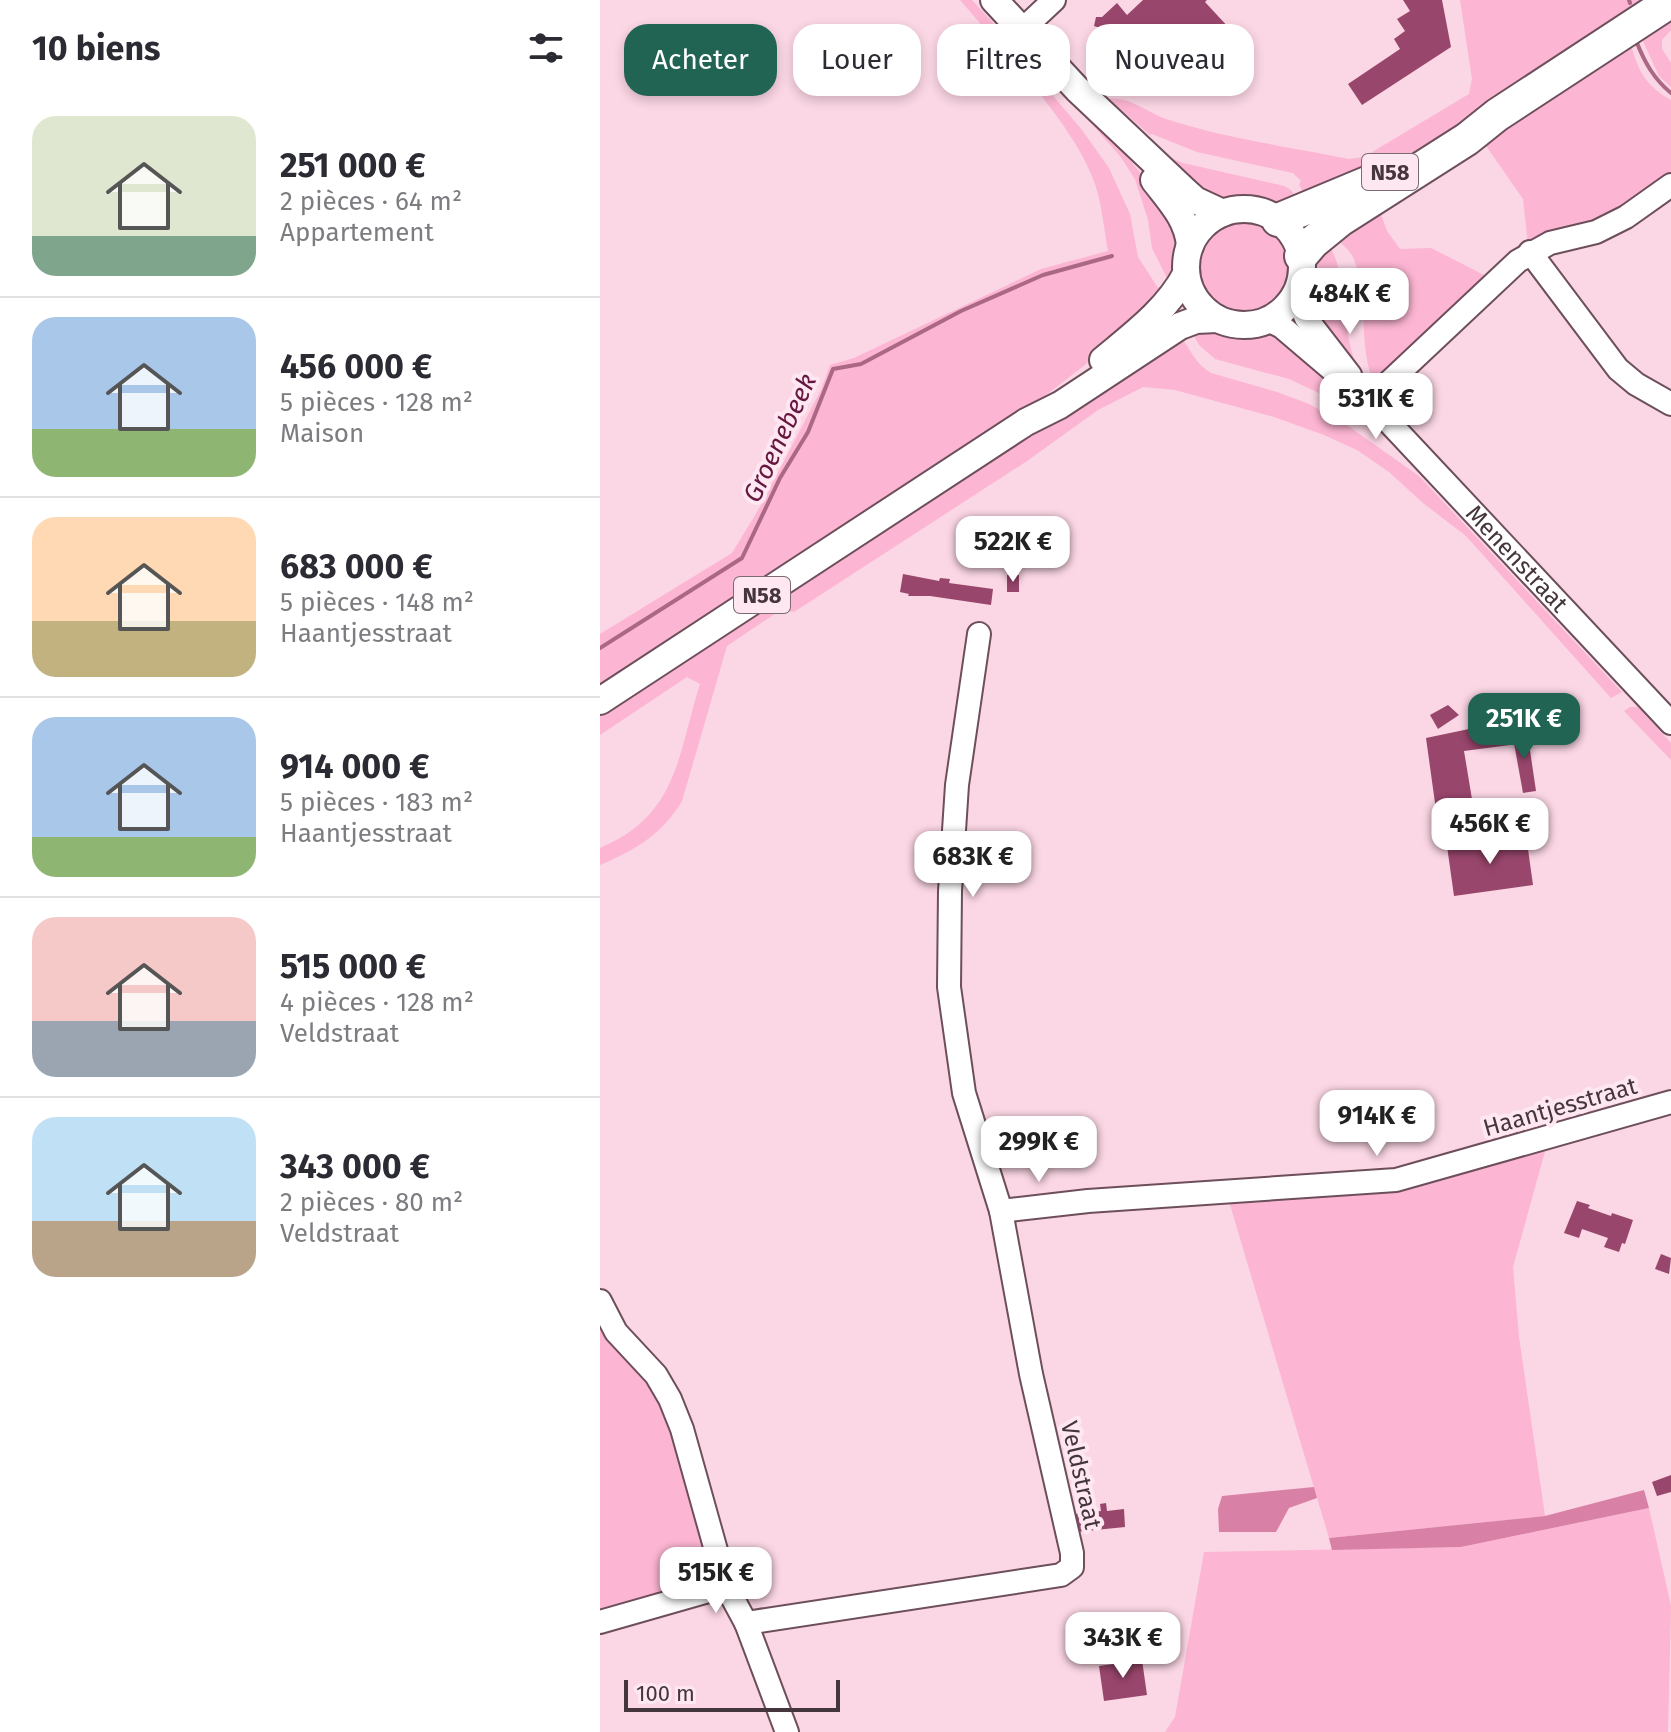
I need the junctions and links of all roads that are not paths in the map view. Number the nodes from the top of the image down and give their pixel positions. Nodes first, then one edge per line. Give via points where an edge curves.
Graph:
1 (994, 0) edge
2 (1054, 0) edge
3 (1671, 1) edge
4 (1016, 24) edge
5 (1028, 24) edge
6 (1070, 81) edge
7 (1077, 89) junction
8 (1497, 115) junction
9 (1671, 185) edge
10 (1223, 213) junction
11 (1278, 220) junction
12 (1190, 246) junction
13 (1530, 252) junction
14 (1301, 256) junction
15 (1186, 274) junction
16 (1296, 294) junction
17 (1217, 319) junction
18 (1268, 320) junction
19 (1366, 398) junction
20 (1671, 404) edge
21 (1026, 422) junction
22 (979, 634) dead end
23 (600, 701) edge
24 (1671, 723) edge
25 (1671, 1102) edge
26 (1001, 1211) junction
27 (600, 1301) edge
28 (726, 1586) junction
29 (600, 1622) edge
30 (746, 1623) junction
31 (787, 1732) edge

1 - 4 main road
2 - 5 street
3 - 8 highway, N58
6 - 7 main road
7 - 10 main road via 1195,200
7 - 12 main road via 1176,208 1189,231
8 - 11 highway, N58 via 1355,189
8 - 14 highway, N58 via 1333,225
9 - 13 street via 1596,232
10 - 11 main road via 1251,209
10 - 12 main road via 1197,232
11 - 14 main road via 1297,242
12 - 15 main road
13 - 19 street
13 - 20 street via 1618,369
14 - 16 main road
15 - 17 main road via 1196,301
15 - 21 main road, N58 via 1161,308
16 - 18 main road
16 - 19 street, Menenstraat via 1306,318
17 - 18 main road via 1243,325
17 - 21 main road, N58 via 1180,326
18 - 19 street, Menenstraat
19 - 24 street, Menenstraat
21 - 23 main road, N58
22 - 26 street, Veldstraat via 957,785 949,987 964,1093
25 - 26 street, Haantjesstraat via 1396,1180
26 - 30 street, Veldstraat via 1072,1567 1061,1575
27 - 28 street via 616,1332 656,1375 670,1399
28 - 29 street
28 - 30 street
30 - 31 street

